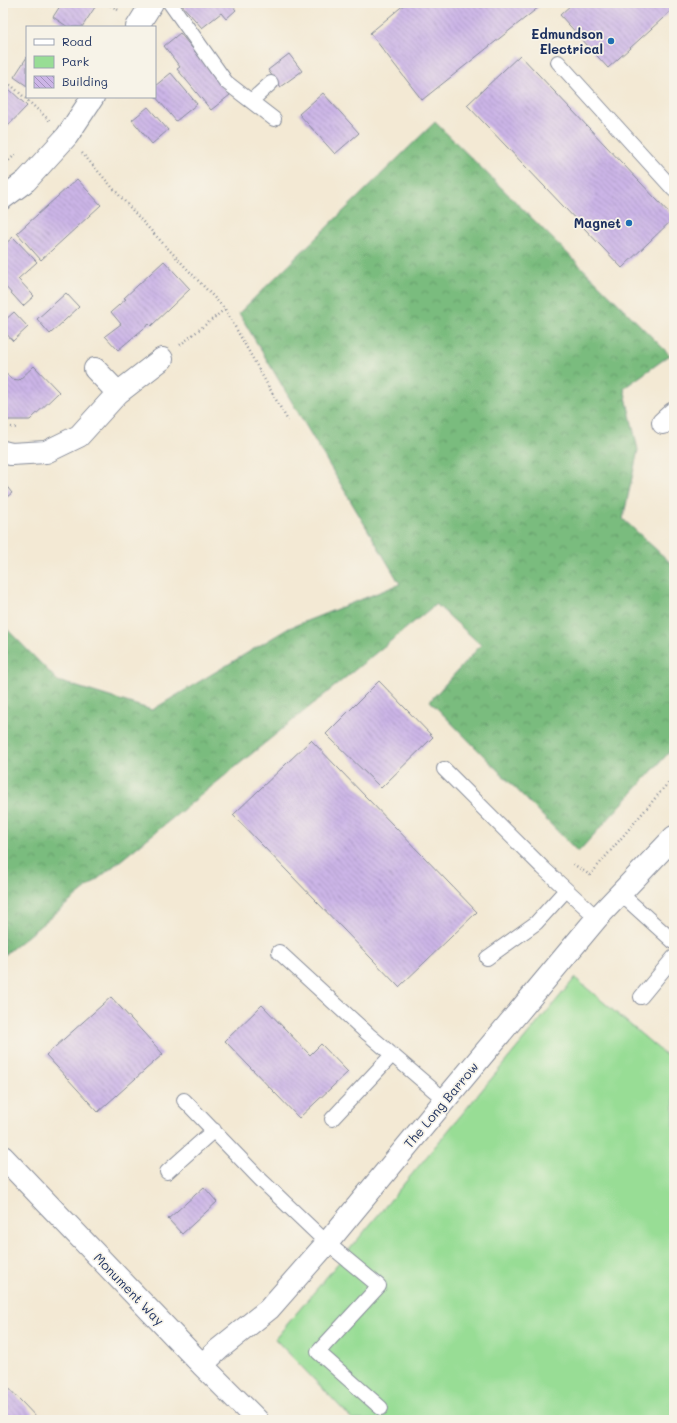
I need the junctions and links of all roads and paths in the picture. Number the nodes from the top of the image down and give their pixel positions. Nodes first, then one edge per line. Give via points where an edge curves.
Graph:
1 (152, 3) edge
2 (170, 3) edge
3 (138, 26) edge
4 (558, 62) dead end
5 (3, 81) edge
6 (271, 83) dead end
7 (92, 98) edge
8 (251, 101) junction
9 (274, 119) dead end
10 (59, 129) junction
11 (674, 190) edge
12 (3, 198) edge
13 (225, 309) junction
14 (162, 359) joint
15 (95, 369) dead end
16 (118, 394) junction
17 (288, 421) dead end
18 (3, 452) edge
19 (444, 770) dead end
20 (674, 776) edge
21 (674, 837) edge
22 (573, 864) dead end
23 (566, 890) junction
24 (621, 894) junction
25 (597, 918) junction
26 (674, 942) edge
27 (279, 952) dead end
28 (674, 957) edge
29 (487, 958) dead end
30 (641, 997) dead end
31 (392, 1055) junction
32 (184, 1100) dead end
33 (445, 1100) junction
34 (332, 1119) dead end
35 (214, 1130) junction
36 (3, 1157) edge
37 (167, 1172) dead end
38 (327, 1243) junction
39 (202, 1366) junction
40 (381, 1408) dead end
41 (257, 1420) edge

1 - 3 street
2 - 8 lane via 226,82
4 - 11 lane
5 - 10 path via 12,86
6 - 8 lane
7 - 10 street
8 - 9 lane
10 - 12 street via 26,181
10 - 13 path
13 - 14 path
13 - 17 path
14 - 16 street
15 - 16 street
16 - 18 street via 79,436 46,452
19 - 23 lane
20 - 22 path via 590,875
21 - 24 street, The Long Barrow
23 - 25 lane
23 - 29 lane via 536,924
24 - 25 street, The Long Barrow
24 - 26 lane
25 - 33 street, The Long Barrow
27 - 31 lane
28 - 30 lane
31 - 33 lane
31 - 34 lane
32 - 35 lane
33 - 38 street, The Long Barrow
35 - 37 lane
35 - 38 lane via 260,1179
36 - 39 street, Monument Way
38 - 39 street, The Long Barrow via 269,1309
38 - 40 lane via 379,1286 318,1352
39 - 41 street, Monument Way

